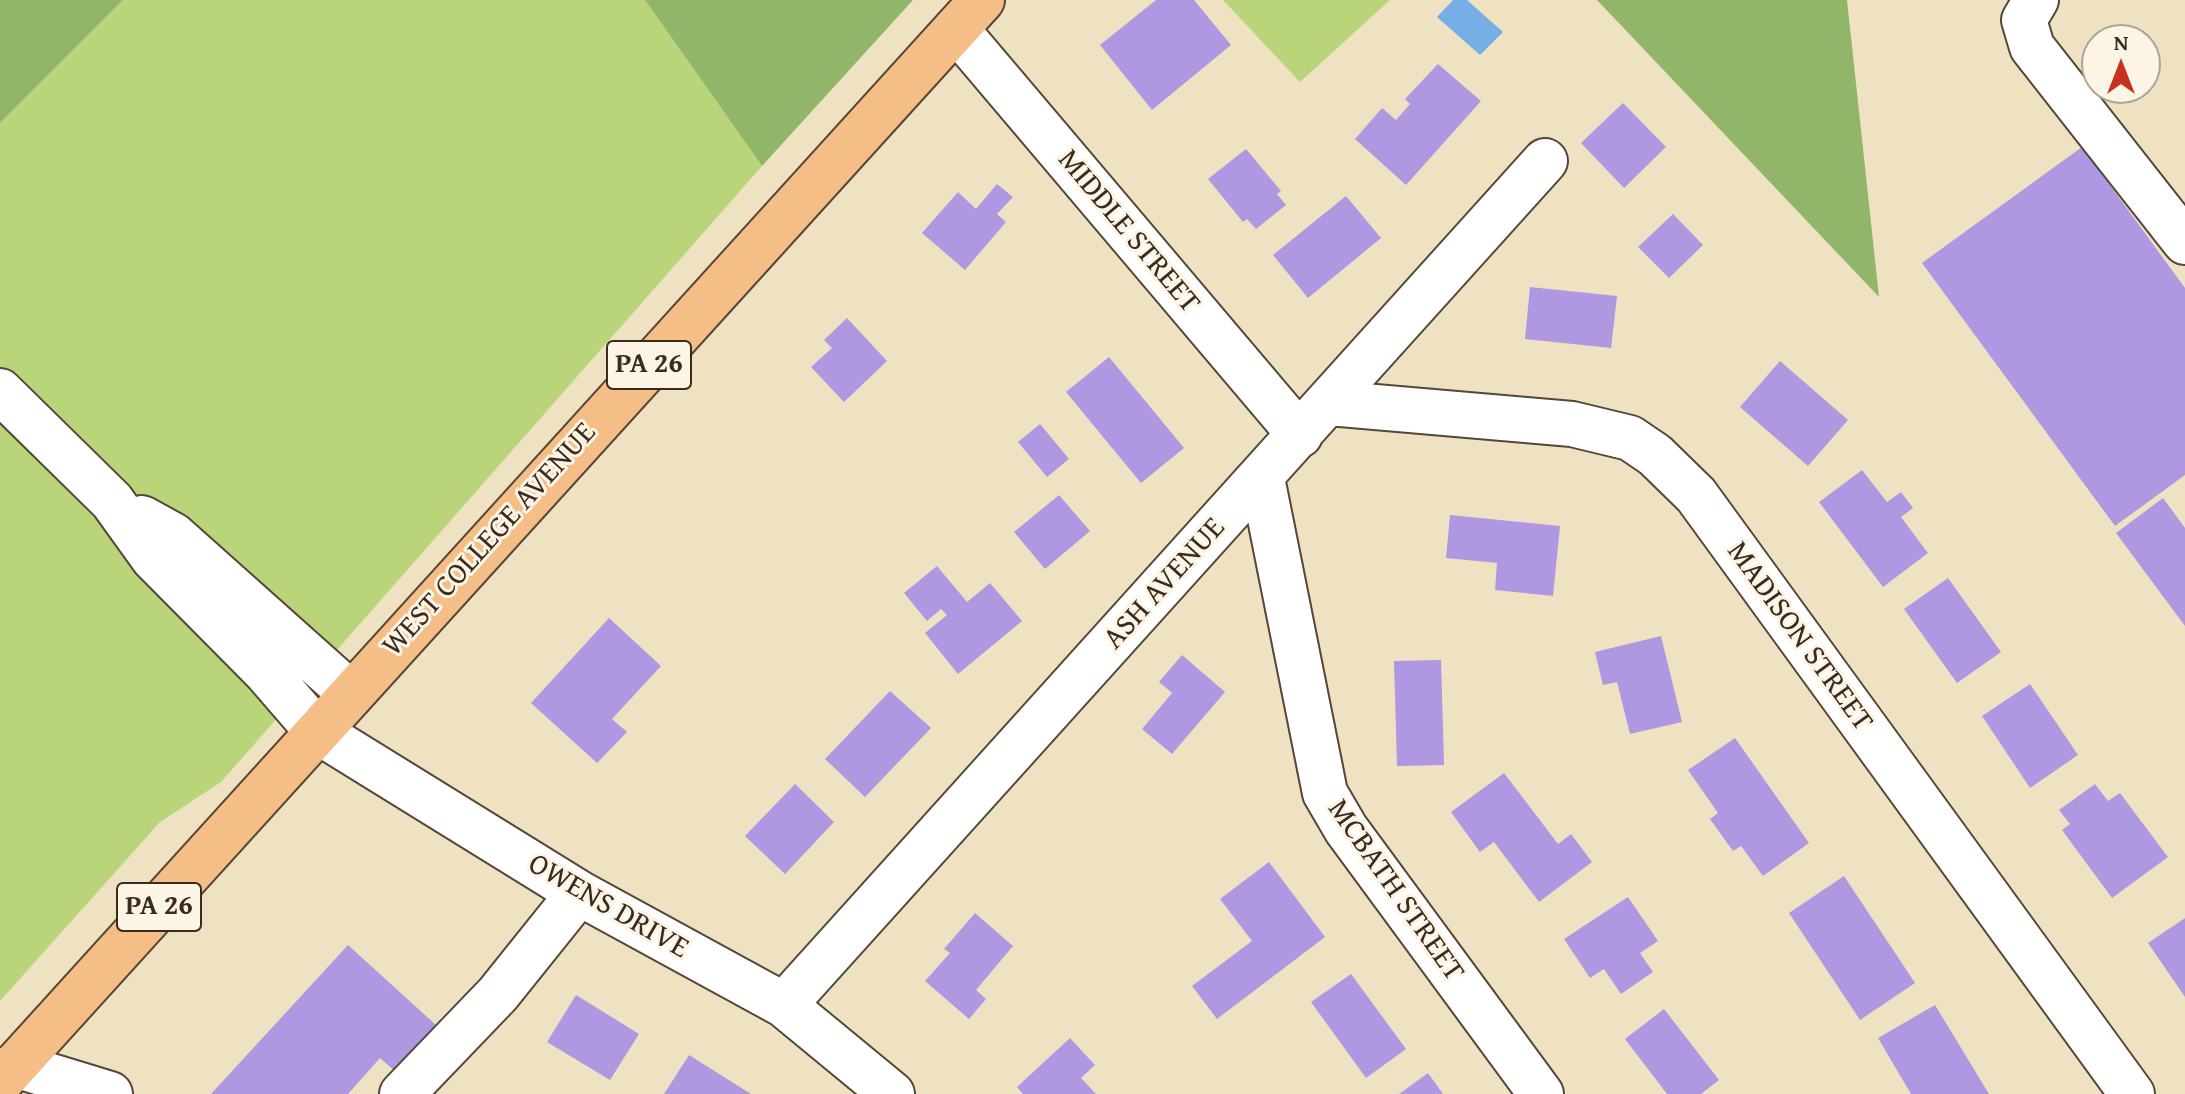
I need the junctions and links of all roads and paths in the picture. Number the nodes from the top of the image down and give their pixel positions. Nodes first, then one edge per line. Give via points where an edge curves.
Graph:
1 (2036, 0) edge
2 (969, 14) edge
3 (1545, 161) dead end
4 (2185, 242) edge
5 (0, 391) edge
6 (1329, 403) junction
7 (1300, 435) junction
8 (1262, 478) junction
9 (112, 501) junction
10 (350, 693) junction
11 (317, 731) junction
12 (579, 893) junction
13 (784, 1005) junction
14 (8, 1074) edge
15 (110, 1094) edge
16 (402, 1094) edge
17 (892, 1094) edge
18 (1541, 1094) edge
19 (2132, 1094) edge

1 - 4 street via 2024,20 2032,47
2 - 7 street, MIDDLE STREET
2 - 10 main road, WEST COLLEGE AVENUE / PA 26
3 - 6 street, ASH AVENUE
5 - 9 street
6 - 7 street, ASH AVENUE
6 - 19 street, MADISON STREET via 1572,424 1630,438 1655,455 1696,495
7 - 8 street, ASH AVENUE
8 - 13 street, ASH AVENUE
8 - 18 street, MCBATH STREET via 1325,793
9 - 10 street via 173,535
9 - 11 street, OWENS DRIVE via 153,558
10 - 11 main road, WEST COLLEGE AVENUE / PA 26
11 - 12 street, OWENS DRIVE
11 - 14 main road, WEST COLLEGE AVENUE / PA 26
12 - 13 street, OWENS DRIVE
12 - 16 street via 498,994
13 - 17 street, OWENS DRIVE
14 - 15 street

